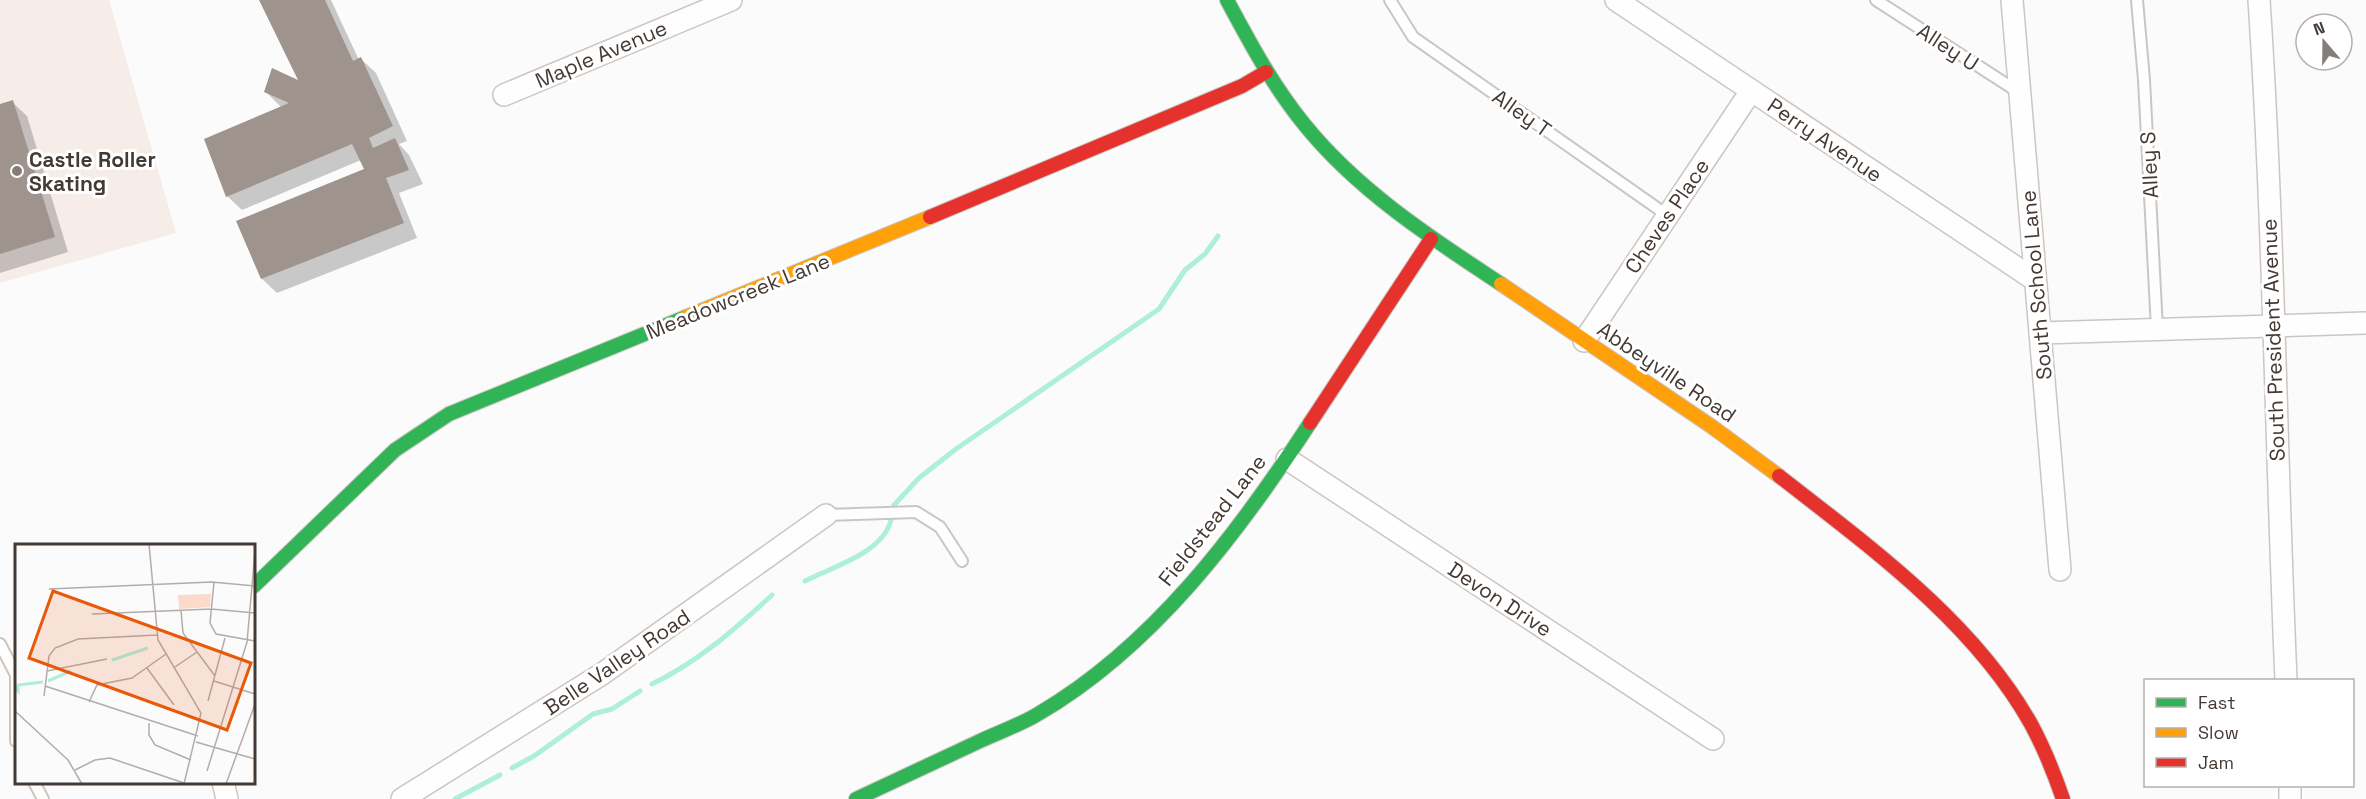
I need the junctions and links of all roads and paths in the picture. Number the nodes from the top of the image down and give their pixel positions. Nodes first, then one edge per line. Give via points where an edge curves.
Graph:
1 (731, 0) edge
2 (1227, 0) edge
3 (1390, 0) edge
4 (1616, 0) edge
5 (1876, 0) edge
6 (2012, 0) edge
7 (2137, 0) edge
8 (2259, 0) edge
9 (1266, 72) junction
10 (1751, 91) junction
11 (2020, 93) junction
12 (504, 95) dead end
13 (1667, 215) junction
14 (1431, 239) junction
15 (2036, 280) junction
16 (2366, 323) edge
17 (2272, 325) junction
18 (2157, 329) junction
19 (2040, 333) junction
20 (1584, 341) junction
21 (1287, 459) junction
22 (826, 515) joint
23 (962, 561) dead end
24 (2060, 570) dead end
25 (255, 585) edge
26 (0, 644) edge
27 (15, 673) edge
28 (2286, 679) edge
29 (1713, 739) dead end
30 (35, 784) edge
31 (223, 784) edge
32 (43, 799) edge
33 (227, 799) edge
34 (402, 799) edge
35 (856, 799) edge
36 (2063, 799) edge

1 - 12 street, Maple Avenue
2 - 9 street, Abbeyville Road
3 - 13 lane, Alley T via 1413,37
4 - 10 street, Perry Avenue
5 - 11 lane, Alley U
6 - 11 street, South School Lane
7 - 18 lane, Alley S
8 - 17 street, South President Avenue
9 - 14 street, Abbeyville Road via 1300,120 1334,158
9 - 25 street, Meadowcreek Lane via 1242,86 952,208 449,414 395,450
10 - 13 street, Cheves Place
10 - 15 street, Perry Avenue
11 - 15 street, South School Lane
13 - 20 street, Cheves Place
14 - 20 street, Abbeyville Road
14 - 21 street, Fieldstead Lane
15 - 19 street, South School Lane
16 - 17 street
17 - 18 street
17 - 28 street, South President Avenue
18 - 19 street
19 - 24 street, South School Lane
20 - 36 street, Abbeyville Road via 1786,481 1909,581 1995,669 2038,735
21 - 29 street, Devon Drive
21 - 35 street, Fieldstead Lane via 1197,579 1100,671 1038,714
22 - 23 lane via 915,512 940,527
22 - 34 street, Belle Valley Road via 602,674
26 - 27 lane
30 - 32 lane
31 - 33 street

